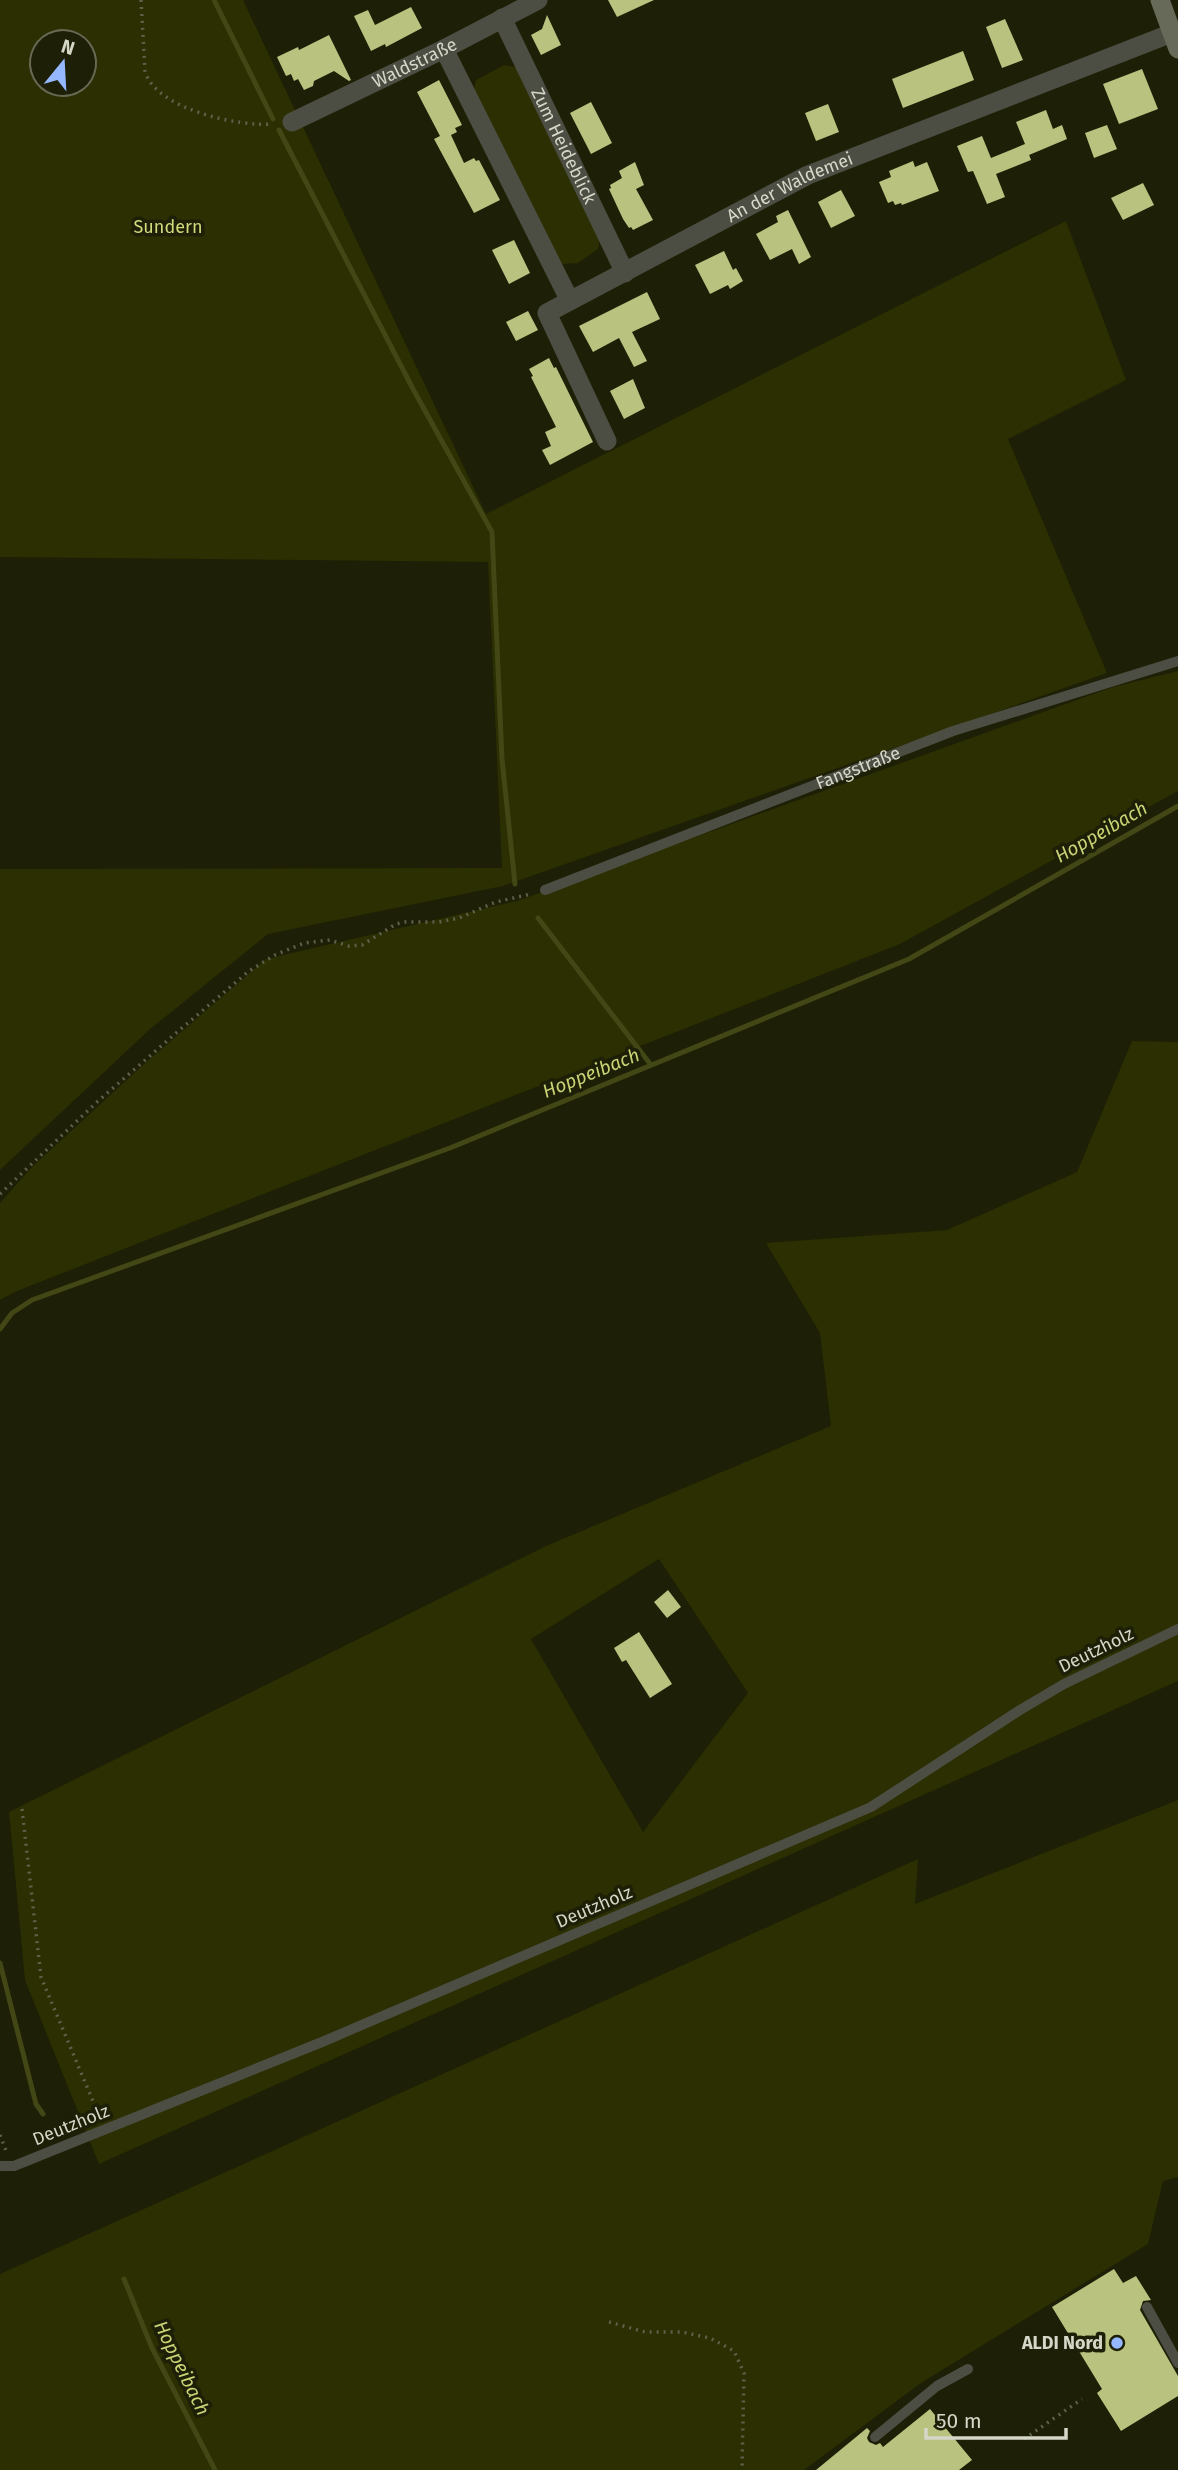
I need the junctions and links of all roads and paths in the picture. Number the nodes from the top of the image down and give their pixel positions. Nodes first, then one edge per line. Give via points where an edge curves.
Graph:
1 (141, 0) edge
2 (538, 0) edge
3 (1160, 0) edge
4 (502, 18) junction
5 (1175, 41) edge
6 (444, 49) junction
7 (292, 122) joint
8 (625, 273) junction
9 (569, 301) junction
10 (607, 441) dead end
11 (1178, 661) edge
12 (545, 890) joint
13 (0, 1194) edge
14 (1178, 1629) edge
15 (22, 1809) dead end
16 (105, 2130) junction
17 (0, 2166) edge
18 (1147, 2307) dead end
19 (609, 2322) dead end
20 (1178, 2363) edge
21 (968, 2369) dead end
22 (1082, 2399) dead end
23 (875, 2437) dead end
24 (1024, 2439) dead end
25 (742, 2470) edge

1 - 7 path via 145,71 158,93 180,106 243,124
2 - 4 street, Waldstraße
3 - 5 main road
4 - 6 street, Waldstraße
4 - 8 street, Zum Heideblick
5 - 8 street, An der Waldemei via 808,175
6 - 7 street, Waldstraße
6 - 9 street
8 - 9 street, An der Waldemei
9 - 10 street, An der Waldemei via 547,313
11 - 12 lane, Fangstraße via 953,731
12 - 13 path via 439,922 396,924 362,945 330,940 304,943 275,955 249,971 175,1034
14 - 16 lane, Deutzholz via 1064,1684 871,1807
15 - 16 path via 41,1977
16 - 17 lane, Deutzholz via 14,2166
18 - 20 lane
19 - 25 path via 645,2332 710,2338 734,2351 744,2373
21 - 23 lane via 937,2386
22 - 24 path

